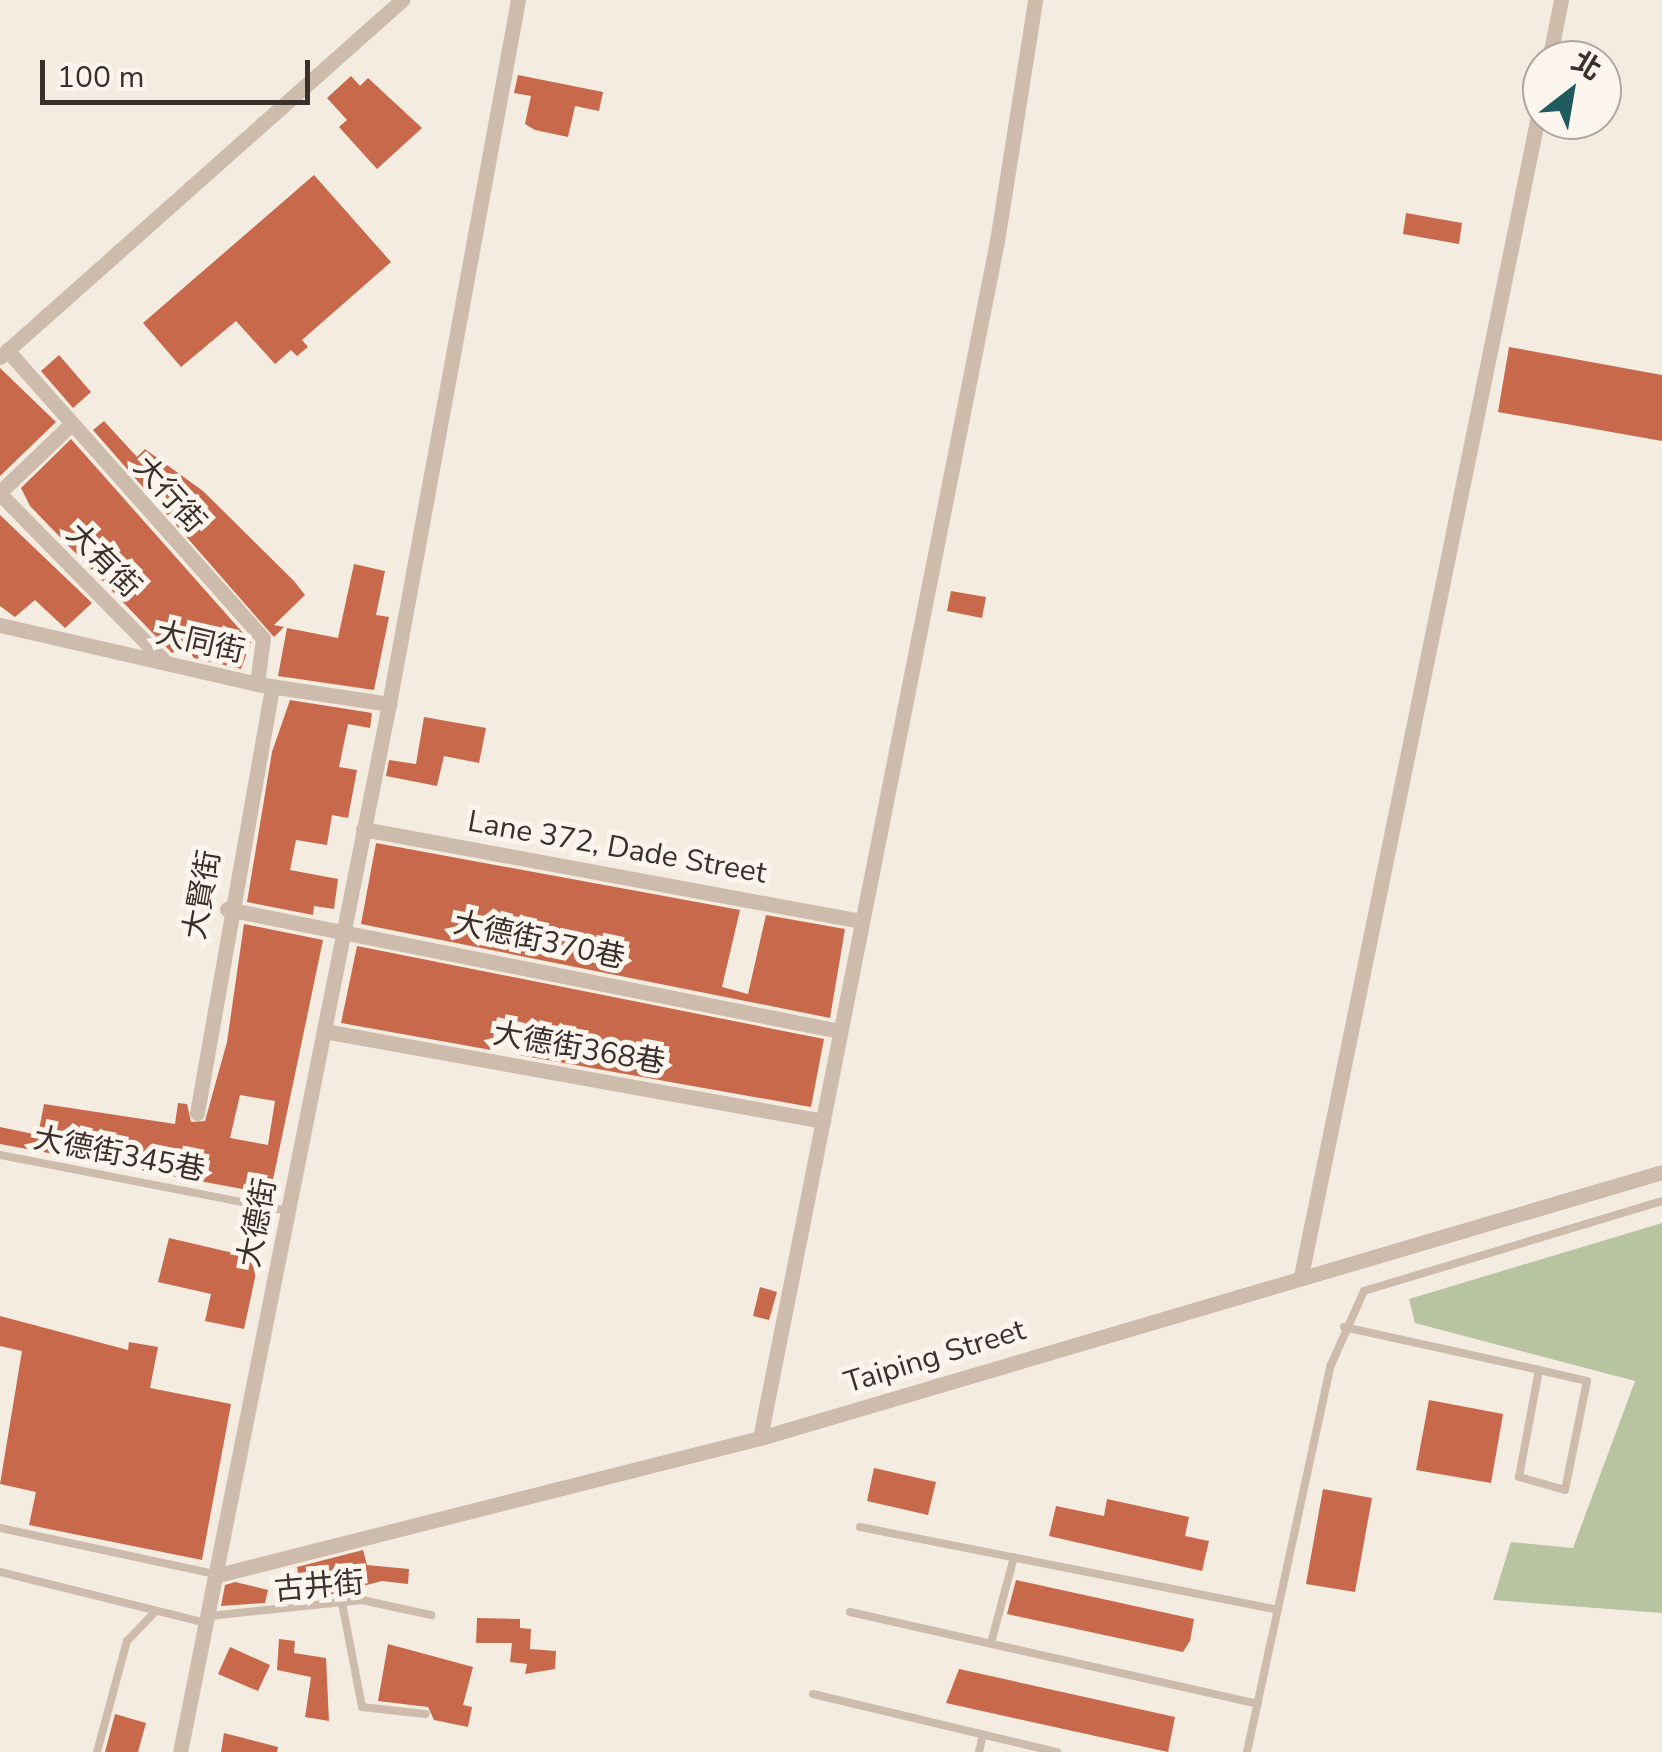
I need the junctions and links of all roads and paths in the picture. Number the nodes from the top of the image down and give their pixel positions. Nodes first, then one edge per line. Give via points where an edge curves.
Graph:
1 (402, 0) edge
2 (518, 0) edge
3 (1036, 0) edge
4 (1561, 0) edge
5 (1553, 40) edge
6 (1533, 140) edge
7 (4, 354) edge
8 (70, 425) junction
9 (0, 493) edge
10 (0, 624) edge
11 (168, 665) junction
12 (264, 686) junction
13 (390, 704) junction
14 (362, 829) junction
15 (227, 909) junction
16 (861, 921) junction
17 (344, 929) junction
18 (324, 1031) junction
19 (839, 1031) junction
20 (197, 1113) dead end
21 (823, 1121) junction
22 (0, 1155) edge
23 (1662, 1172) edge
24 (1662, 1200) edge
25 (288, 1211) junction
26 (1301, 1276) junction
27 (1344, 1327) junction
28 (1539, 1370) junction
29 (760, 1438) junction
30 (860, 1527) dead end
31 (0, 1528) edge
32 (1014, 1557) junction
33 (0, 1572) edge
34 (218, 1575) junction
35 (342, 1604) junction
36 (1278, 1610) junction
37 (850, 1612) dead end
38 (154, 1613) junction
39 (431, 1614) dead end
40 (208, 1619) junction
41 (991, 1643) junction
42 (813, 1694) dead end
43 (1258, 1704) junction
44 (426, 1714) dead end
45 (983, 1734) junction
46 (97, 1752) edge
47 (180, 1752) edge
48 (980, 1752) edge
49 (1056, 1752) edge
50 (1247, 1752) edge

1 - 7 street
2 - 13 street, 大德街
3 - 16 street via 997,241
4 - 5 street
6 - 26 street
7 - 8 street, 大行街
8 - 9 street
8 - 12 street, 大行街 via 262,638
9 - 11 street, 大有街
10 - 11 street, 大同街
11 - 12 street, 大同街
12 - 13 street, 大同街
12 - 15 street, 大賢街
13 - 14 street, 大德街
14 - 16 street, Lane 372, Dade Street
14 - 17 street, 大德街
15 - 17 street, 大德街370巷
15 - 20 street, 大賢街
16 - 19 street
17 - 18 street, 大德街
17 - 19 street, 大德街370巷
18 - 21 street, 大德街368巷
18 - 25 street, 大德街
19 - 21 street
21 - 29 street
22 - 25 lane, 大德街345巷
23 - 26 street, Taiping Street
24 - 27 lane via 1364,1291
25 - 34 street, 大德街
26 - 29 street, Taiping Street
27 - 28 lane
27 - 36 lane
28 - 28 lane via 1588,1381 1565,1490 1519,1477
29 - 34 street, Taiping Street
30 - 32 lane
31 - 34 lane
32 - 36 lane
32 - 41 lane
33 - 38 lane, 古井街
34 - 40 street, 大德街
35 - 39 lane, 古井街
35 - 40 lane, 古井街
35 - 44 lane via 362,1708
36 - 43 lane
37 - 41 lane
38 - 40 lane, 古井街
38 - 46 lane via 127,1641
40 - 47 street, 大德街
41 - 43 lane
42 - 45 lane
43 - 50 lane
45 - 48 lane
45 - 49 lane

